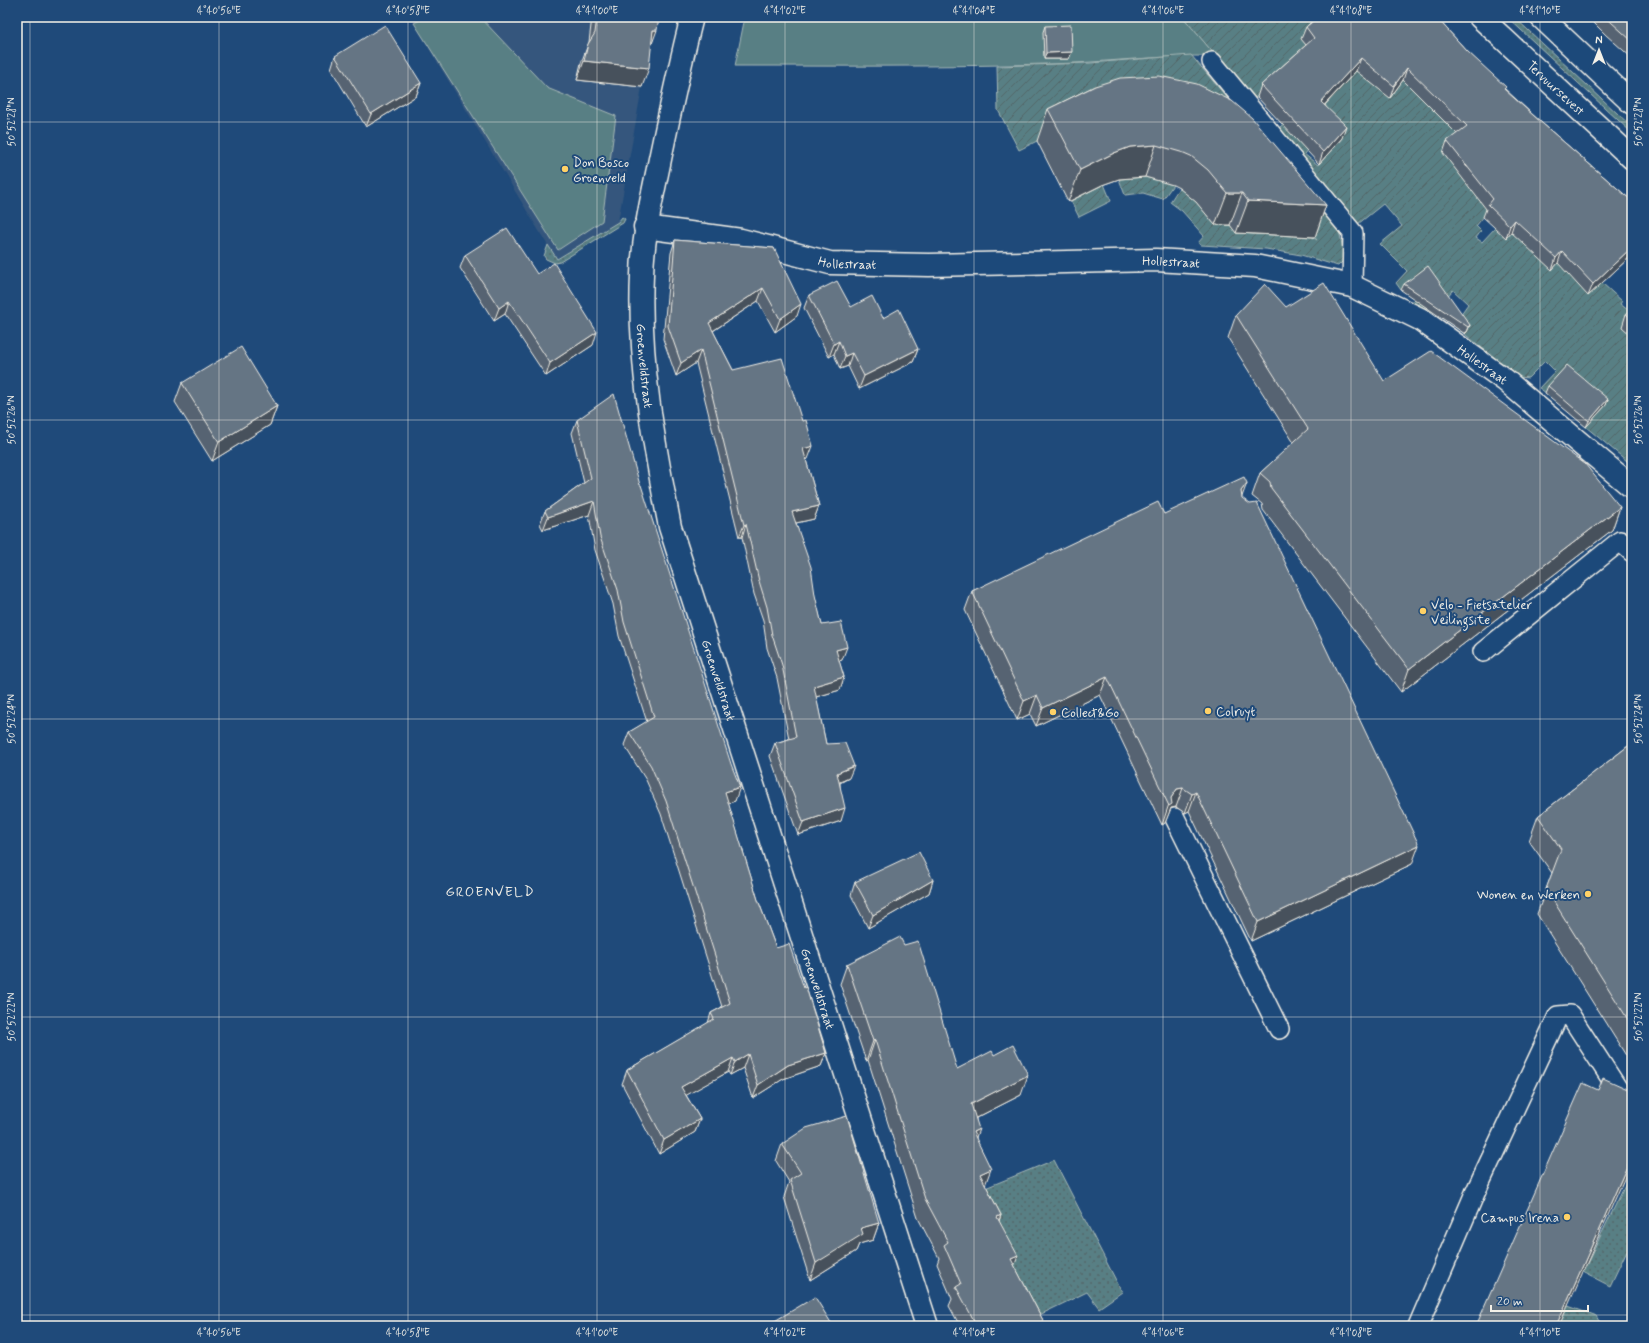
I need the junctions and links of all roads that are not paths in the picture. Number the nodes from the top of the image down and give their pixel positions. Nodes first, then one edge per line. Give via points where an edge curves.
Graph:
1 (692, 17) edge
2 (1480, 17) edge
3 (1541, 17) edge
4 (1212, 62) dead end
5 (1632, 103) edge
6 (1632, 158) edge
7 (645, 227) junction
8 (1352, 286) junction
9 (1632, 487) edge
10 (1632, 552) edge
11 (1483, 652) dead end
12 (1175, 818) dead end
13 (1279, 1029) dead end
14 (1632, 1111) edge
15 (927, 1326) edge
16 (1418, 1326) edge

1 - 7 street, Groenveldstraat
2 - 6 street, Tervuursevest
3 - 5 street
4 - 8 lane via 1353,232
7 - 8 street, Hollestraat via 740,240 830,263 929,265 1156,260 1255,266
7 - 15 street, Groenveldstraat via 642,276 643,338 649,406 670,527
8 - 9 street, Hollestraat via 1420,319 1505,380
10 - 11 lane via 1620,541
12 - 13 lane
14 - 16 lane via 1570,1015 1558,1016 1475,1193

